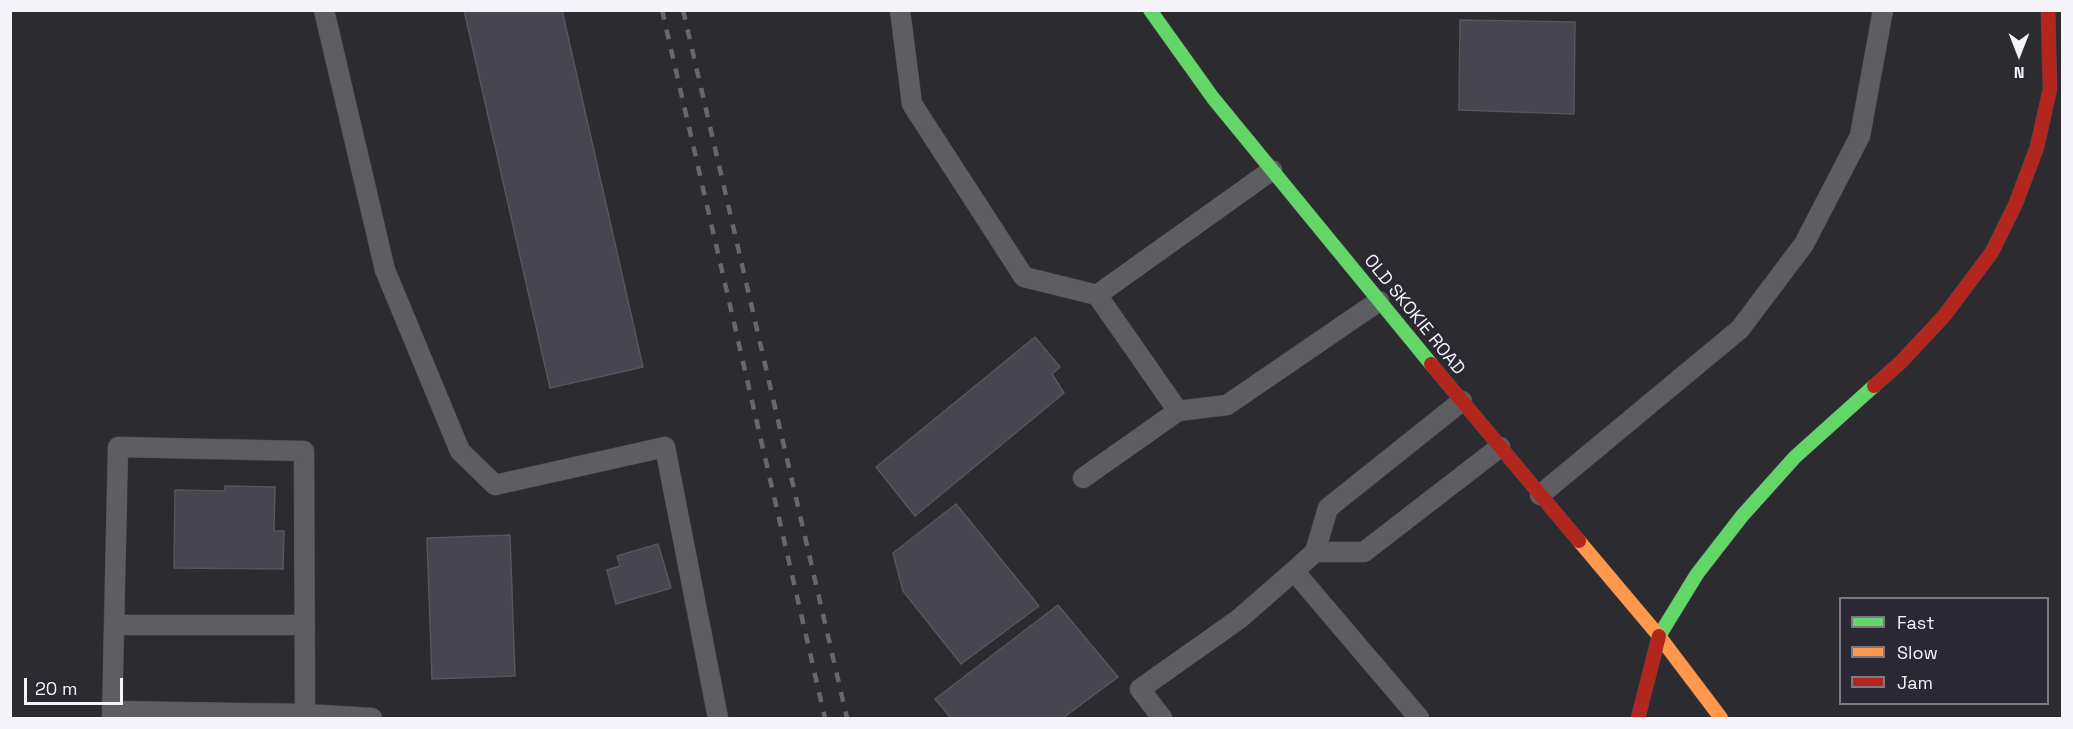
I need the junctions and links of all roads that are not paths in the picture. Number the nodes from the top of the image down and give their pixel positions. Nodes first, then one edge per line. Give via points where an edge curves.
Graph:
1 (324, 10) edge
2 (900, 10) edge
3 (1150, 10) edge
4 (1883, 10) edge
5 (2048, 10) edge
6 (1272, 170) junction
7 (1097, 295) junction
8 (1379, 301) junction
9 (1462, 401) junction
10 (1178, 411) junction
11 (1500, 447) junction
12 (1083, 478) dead end
13 (1540, 495) junction
14 (1315, 552) junction
15 (1294, 571) junction
16 (115, 625) junction
17 (305, 625) junction
18 (1659, 636) junction
19 (305, 714) junction
20 (112, 715) edge
21 (365, 718) edge
22 (372, 718) edge
23 (718, 718) edge
24 (1162, 718) edge
25 (1419, 718) edge
26 (1638, 718) edge
27 (1722, 718) edge

1 - 23 lane via 385,270 460,451 495,485 665,447
2 - 7 lane via 912,104 1024,277
3 - 6 main road, OLD SKOKIE ROAD via 1213,98
4 - 13 lane via 1860,136 1804,244 1740,329
5 - 18 main road via 2050,89 2037,147 1992,252 1930,332 1795,457 1742,516 1697,574
6 - 7 lane
6 - 8 main road, OLD SKOKIE ROAD
7 - 10 lane
8 - 9 main road, OLD SKOKIE ROAD
8 - 10 lane via 1227,405
9 - 11 main road, OLD SKOKIE ROAD
9 - 14 lane via 1328,507
10 - 12 lane
11 - 13 main road, OLD SKOKIE ROAD
11 - 14 lane via 1364,552
13 - 18 main road, OLD SKOKIE ROAD
14 - 15 lane
15 - 24 lane via 1239,619 1140,689
15 - 25 lane
16 - 17 lane
16 - 17 lane via 118,447 303,451
16 - 20 lane
17 - 19 lane
18 - 26 main road
18 - 27 main road, OLD SKOKIE ROAD
19 - 20 lane
19 - 21 lane
21 - 22 lane

